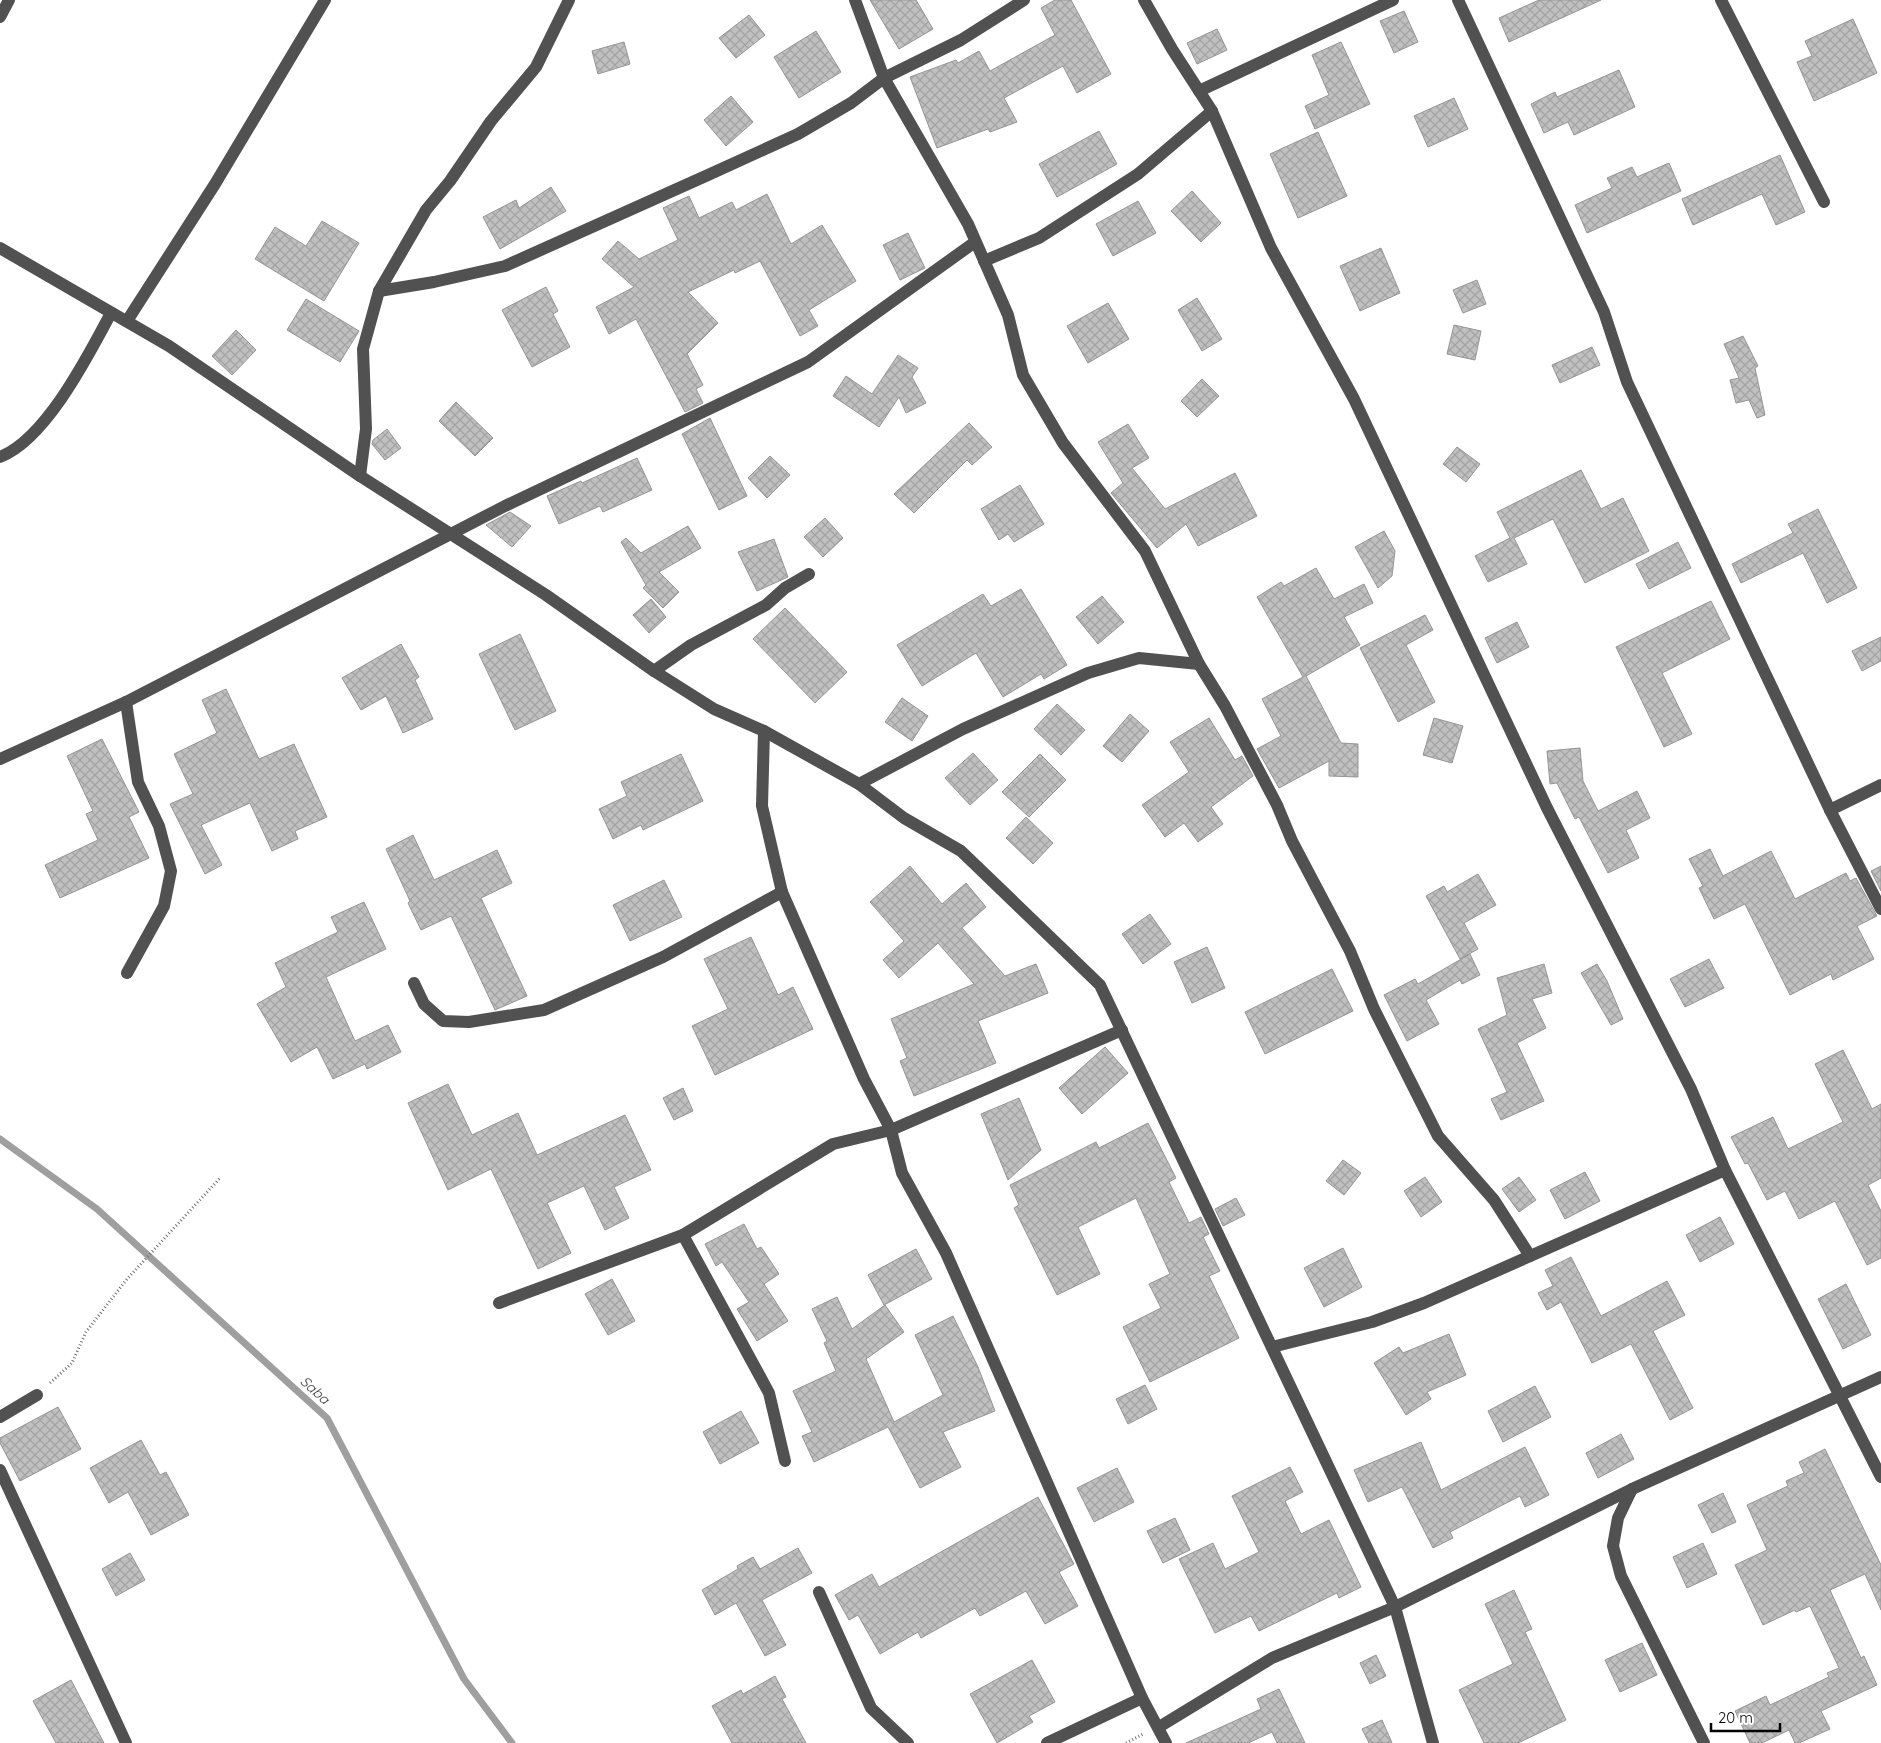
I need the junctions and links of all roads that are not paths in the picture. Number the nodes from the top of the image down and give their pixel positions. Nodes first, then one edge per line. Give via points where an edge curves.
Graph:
1 (9, 0) edge
2 (325, 0) edge
3 (569, 0) edge
4 (855, 0) edge
5 (1024, 0) edge
6 (1144, 0) edge
7 (1393, 0) edge
8 (1458, 0) edge
9 (1721, 0) edge
10 (0, 17) edge
11 (884, 78) junction
12 (1200, 91) junction
13 (1212, 111) junction
14 (1824, 202) dead end
15 (975, 242) junction
16 (0, 248) edge
17 (984, 261) junction
18 (379, 291) junction
19 (111, 313) junction
20 (127, 321) junction
21 (0, 457) edge
22 (360, 476) junction
23 (450, 535) junction
24 (809, 574) dead end
25 (1199, 664) junction
26 (654, 671) junction
27 (126, 702) junction
28 (764, 731) junction
29 (0, 758) edge
30 (859, 784) junction
31 (1881, 785) edge
32 (1830, 810) junction
33 (782, 892) junction
34 (1881, 909) edge
35 (127, 973) dead end
36 (414, 983) dead end
37 (1122, 1030) junction
38 (891, 1130) junction
39 (1725, 1170) junction
40 (683, 1235) junction
41 (1530, 1256) junction
42 (500, 1303) dead end
43 (1272, 1347) junction
44 (1881, 1377) edge
45 (37, 1395) road end
46 (1841, 1395) junction
47 (0, 1417) edge
48 (785, 1461) dead end
49 (0, 1470) edge
50 (1881, 1478) edge
51 (1632, 1489) junction
52 (819, 1592) dead end
53 (1394, 1608) junction
54 (1142, 1698) junction
55 (1158, 1727) junction
56 (126, 1743) edge
57 (908, 1743) edge
58 (1047, 1743) edge
59 (1166, 1743) edge
60 (1433, 1743) edge
61 (1704, 1743) edge

1 - 10 street
2 - 20 street via 215,184
3 - 18 street via 536,67 491,121 426,210
4 - 11 street
5 - 11 street via 960,40
6 - 12 street
7 - 12 street
8 - 32 street via 1604,312 1627,382
9 - 14 street
11 - 15 street
11 - 18 street via 852,103 798,134 505,266
12 - 13 street
13 - 17 street via 1138,174 1039,238
13 - 39 street via 1271,248 1354,399 1547,808 1691,1089
15 - 17 street
15 - 23 street via 808,362
16 - 19 street
17 - 25 street via 1008,315 1023,375 1063,443 1145,551
18 - 22 street via 363,349 366,429
19 - 20 street
19 - 21 street via 85,362 46,418 14,452
20 - 22 street
22 - 23 street
23 - 26 street via 546,595
23 - 27 street
24 - 26 street via 766,606 708,636
25 - 30 street via 1139,658 1088,673 963,729
25 - 41 street via 1277,805 1438,1136 1494,1200
26 - 28 street via 714,709
27 - 29 street
27 - 35 street via 138,782 159,826 171,871 164,906
28 - 30 street
28 - 33 street via 762,806
30 - 37 street via 904,818 961,850 1100,985
31 - 32 street
32 - 34 street
33 - 36 street via 663,957 544,1010 469,1022 443,1021 424,1004
33 - 38 street via 864,1080
37 - 38 street
37 - 43 street
38 - 40 street via 832,1144
38 - 54 street via 902,1173 946,1253
39 - 41 street
39 - 46 street
40 - 42 street
40 - 48 street via 769,1393
41 - 43 street via 1424,1303 1372,1322
43 - 53 street
44 - 46 street
45 - 47 street
46 - 50 street
46 - 51 street
49 - 56 street
51 - 53 street
51 - 61 street via 1618,1518 1613,1546 1621,1576
52 - 57 street via 871,1708
53 - 55 street via 1272,1658
53 - 60 street
54 - 55 street
54 - 58 street
55 - 59 street

